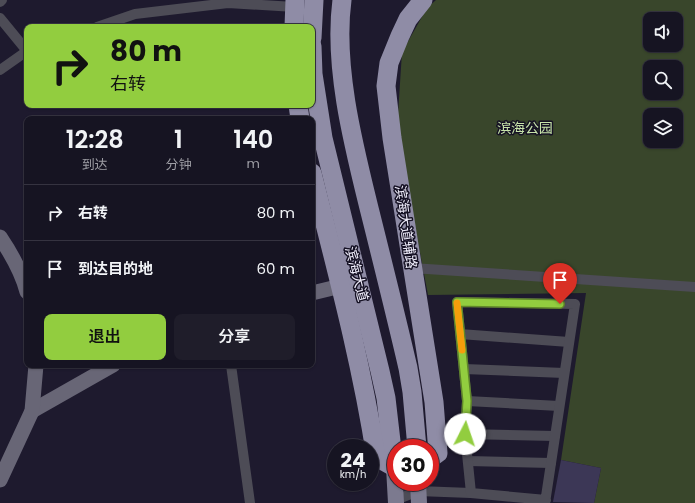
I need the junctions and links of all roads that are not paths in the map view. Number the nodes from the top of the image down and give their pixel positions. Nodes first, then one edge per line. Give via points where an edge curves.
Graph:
1 (314, 0) edge
2 (342, 0) edge
3 (407, 0) edge
4 (423, 0) edge
5 (295, 4) edge
6 (0, 18) edge
7 (105, 24) edge
8 (294, 24) edge
9 (313, 24) edge
10 (24, 47) edge
11 (24, 53) edge
12 (0, 70) edge
13 (315, 93) edge
14 (315, 185) edge
15 (0, 237) edge
16 (412, 268) junction
17 (24, 282) edge
18 (341, 286) junction
19 (695, 288) edge
20 (315, 292) edge
21 (460, 334) junction
22 (569, 342) junction
23 (36, 368) edge
24 (109, 368) edge
25 (231, 368) edge
26 (408, 368) junction
27 (464, 369) junction
28 (564, 373) junction
29 (467, 401) junction
30 (559, 406) junction
31 (32, 411) junction
32 (465, 434) junction
33 (555, 436) junction
34 (391, 439) edge
35 (416, 439) edge
36 (437, 439) edge
37 (468, 461) junction
38 (387, 463) edge
39 (551, 463) junction
40 (0, 480) edge
41 (395, 491) edge
42 (419, 492) edge
43 (471, 493) junction
44 (545, 501) edge
45 (396, 502) edge
46 (250, 503) edge

1 - 9 highway
2 - 26 highway, 滨海大道 via 340,40 351,126
3 - 26 highway via 387,35 376,84 375,104 415,350
4 - 16 highway, 滨海大道辅路 via 408,19 400,36 390,63 386,86
5 - 7 street via 228,3 135,14
5 - 8 highway
6 - 10 street
11 - 12 street
13 - 34 highway, 滨海大道 via 320,125 379,364
14 - 18 highway
15 - 17 street
16 - 19 street
16 - 36 highway, 滨海大道辅路 via 434,402
18 - 20 street
18 - 38 highway via 364,385 376,457
21 - 22 street
21 - 22 street via 457,302 575,304
21 - 27 street
22 - 28 street
23 - 31 street
24 - 31 street
25 - 46 street
26 - 35 highway, 滨海大道
27 - 28 street
27 - 29 street
28 - 30 street
29 - 30 street
29 - 32 street
30 - 33 street
31 - 40 street
32 - 33 street
32 - 37 street
33 - 39 street
37 - 39 street
37 - 43 street
39 - 44 street
41 - 45 main road, 滨海大道
42 - 43 street
42 - 45 street
43 - 44 street

